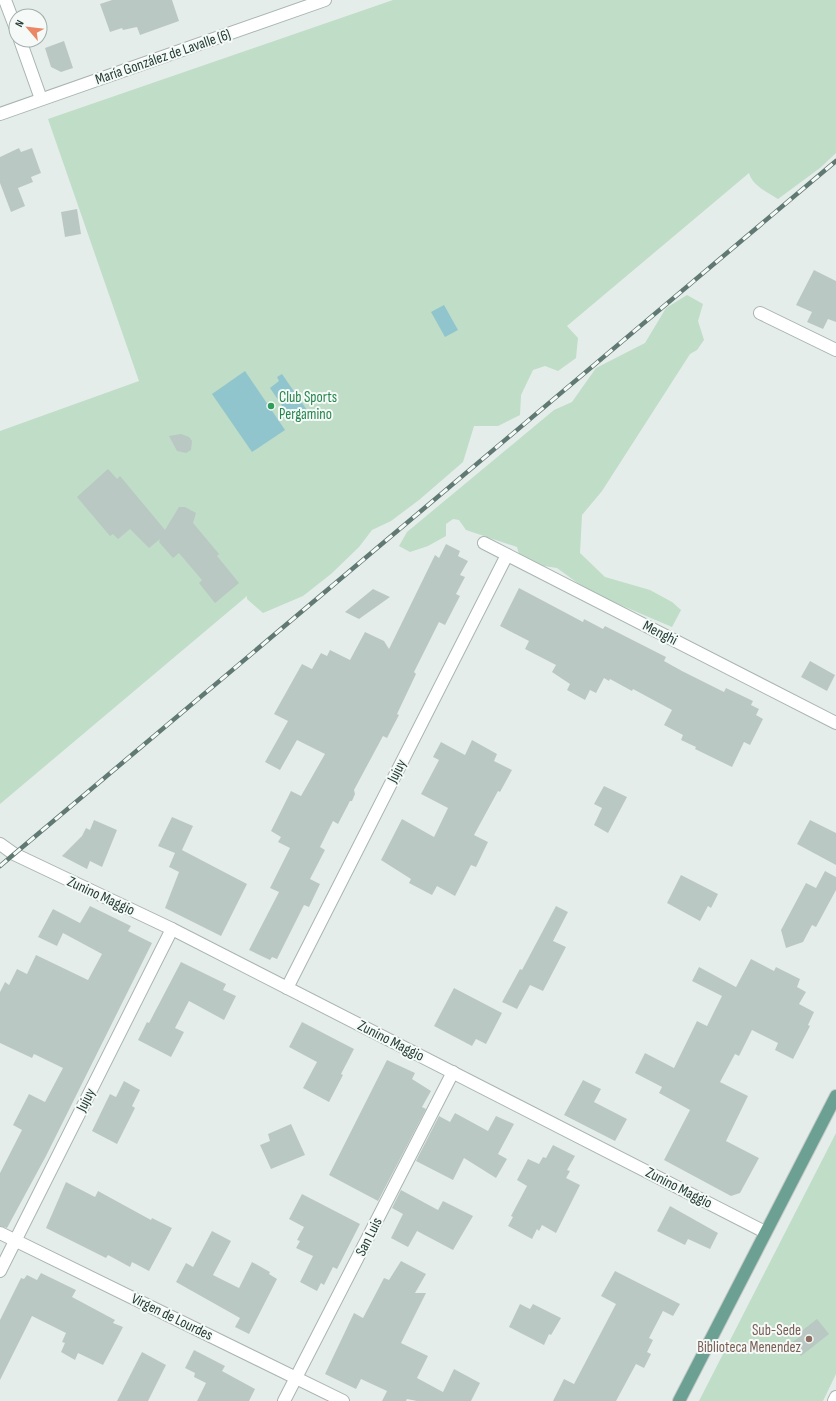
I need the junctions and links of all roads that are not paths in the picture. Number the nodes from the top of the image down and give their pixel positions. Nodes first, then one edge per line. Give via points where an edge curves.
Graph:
1 (325, 0) edge
2 (23, 48) edge
3 (41, 99) junction
4 (0, 114) edge
5 (760, 313) dead end
6 (836, 350) edge
7 (484, 542) dead end
8 (506, 555) junction
9 (836, 723) edge
10 (0, 844) edge
11 (172, 929) junction
12 (287, 988) junction
13 (453, 1072) junction
14 (836, 1096) edge
15 (765, 1232) junction
16 (0, 1233) edge
17 (16, 1240) junction
18 (0, 1271) edge
19 (296, 1378) junction
20 (836, 1397) edge
21 (284, 1401) edge
22 (343, 1401) edge
23 (679, 1401) edge
24 (834, 1401) edge

1 - 3 street, María González de Lavalle (6)
2 - 3 street
3 - 4 street, María González de Lavalle (6)
5 - 6 street
7 - 8 street, Menghi
8 - 9 street, Menghi
8 - 12 street, Jujuy
10 - 11 street, Zunino Maggio via 14,854
11 - 12 street, Zunino Maggio
11 - 17 street, Jujuy
12 - 13 street, Zunino Maggio
13 - 15 street, Zunino Maggio
13 - 19 street, San Luis
14 - 15 main road
15 - 23 main road
16 - 17 street, Virgen de Lourdes
17 - 18 street, Jujuy
17 - 19 street, Virgen de Lourdes
19 - 21 street, San Luis
19 - 22 street, Virgen de Lourdes
20 - 24 street

